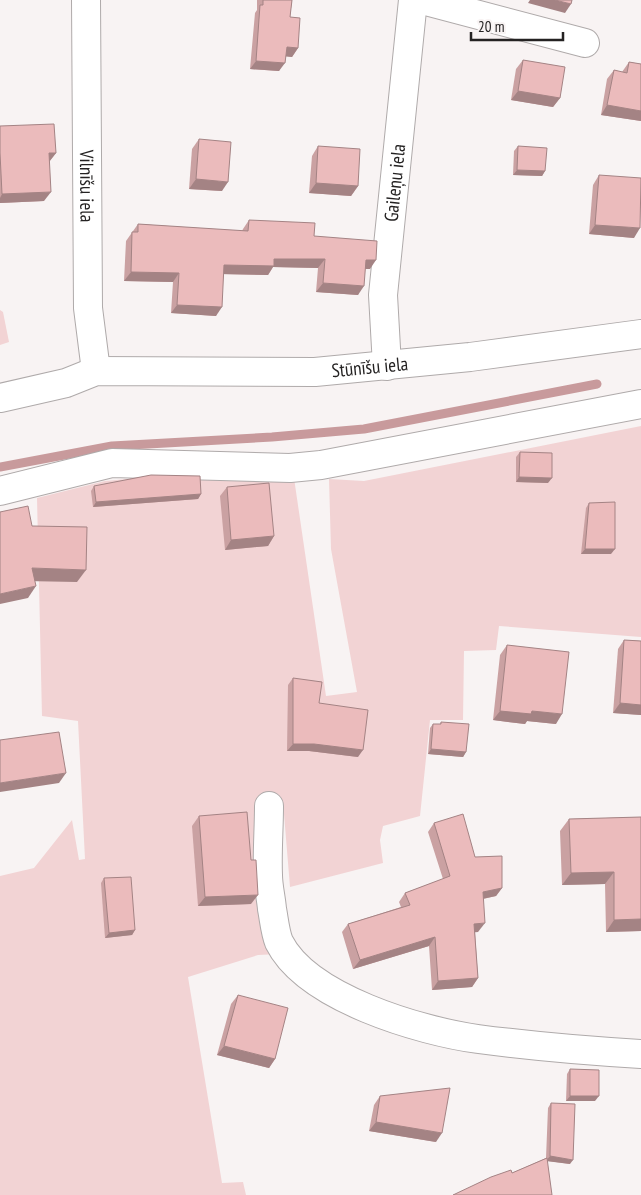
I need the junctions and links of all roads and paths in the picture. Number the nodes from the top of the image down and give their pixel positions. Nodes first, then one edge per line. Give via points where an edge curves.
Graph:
1 (86, 0) edge
2 (413, 0) edge
3 (422, 0) edge
4 (585, 44) dead end
5 (641, 334) edge
6 (386, 366) junction
7 (96, 371) junction
8 (0, 398) edge
9 (641, 404) edge
10 (0, 491) edge
11 (269, 806) dead end
12 (641, 1054) edge

1 - 7 street, Vilnīšu iela via 88,308
2 - 6 street, Gaileņu iela via 383,295
3 - 4 street
5 - 6 street, Stūnīšu iela
6 - 7 street, Stūnīšu iela via 315,372
7 - 8 street via 66,383
9 - 10 street via 321,465 290,468 112,463
11 - 12 street via 268,876 279,941 302,971 323,987 350,1002 403,1021 477,1039

